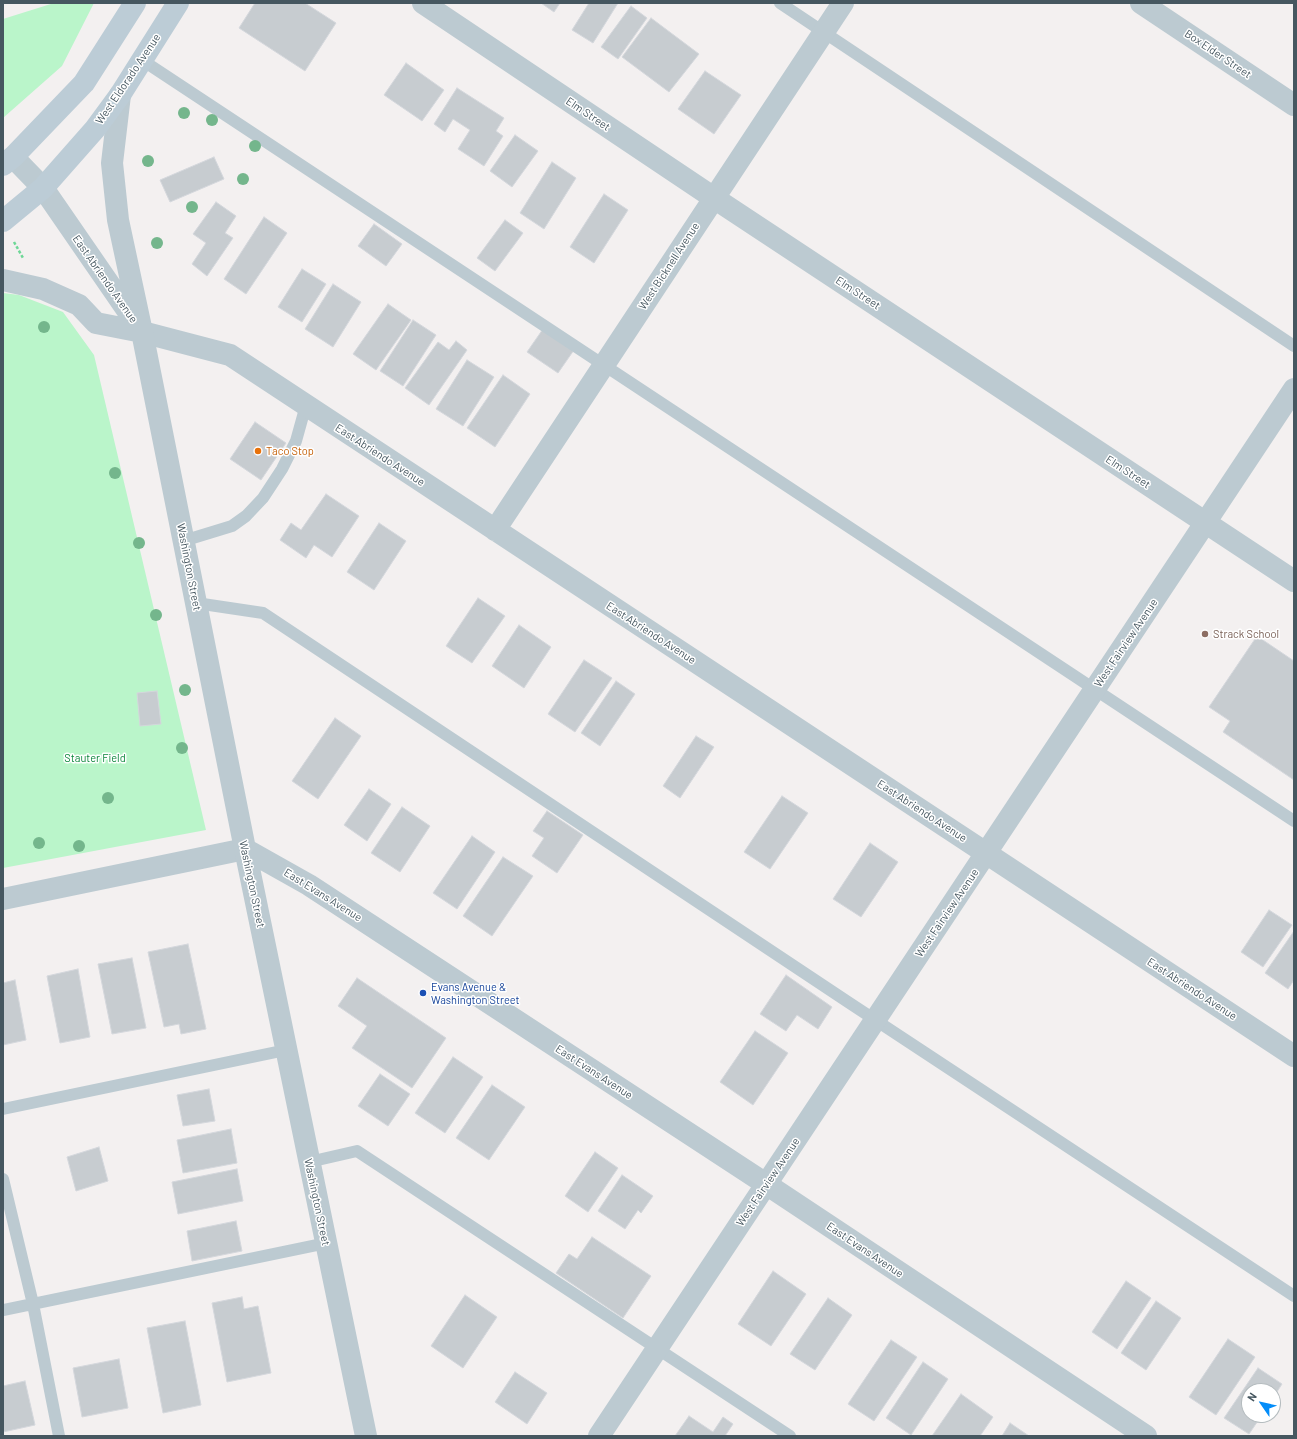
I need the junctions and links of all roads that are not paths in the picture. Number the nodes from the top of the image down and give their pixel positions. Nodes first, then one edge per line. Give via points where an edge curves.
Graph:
1 (135, 3) edge
2 (178, 3) edge
3 (423, 3) edge
4 (780, 3) edge
5 (843, 3) edge
6 (1141, 3) edge
7 (824, 32) junction
8 (142, 60) junction
9 (120, 95) junction
10 (1294, 105) edge
11 (8, 161) edge
12 (43, 188) junction
13 (714, 198) junction
14 (7, 228) edge
15 (3, 280) edge
16 (142, 332) junction
17 (1294, 346) edge
18 (604, 365) junction
19 (1294, 389) edge
20 (306, 405) junction
21 (1205, 523) junction
22 (494, 530) junction
23 (184, 541) junction
24 (1294, 581) edge
25 (196, 603) junction
26 (1096, 688) junction
27 (1294, 820) edge
28 (245, 849) junction
29 (986, 853) junction
30 (3, 899) edge
31 (875, 1020) junction
32 (286, 1050) junction
33 (1294, 1056) edge
34 (3, 1109) edge
35 (309, 1162) junction
36 (3, 1179) edge
37 (766, 1184) junction
38 (326, 1243) junction
39 (1294, 1296) edge
40 (33, 1304) junction
41 (3, 1310) edge
42 (658, 1348) junction
43 (59, 1436) edge
44 (366, 1436) edge
45 (599, 1436) edge
46 (790, 1436) edge
47 (1146, 1436) edge

1 - 11 main road via 84,83
2 - 8 main road, West Eldorado Avenue
3 - 13 street, Elm Street
4 - 7 lane
5 - 7 street, West Bicknell Avenue
6 - 10 street, Box Elder Street
7 - 13 street, West Bicknell Avenue
7 - 17 lane
8 - 9 main road, West Eldorado Avenue
8 - 18 lane
9 - 12 main road, West Eldorado Avenue via 95,129
9 - 16 street, Washington Street via 112,162 118,220
11 - 12 street, East Abriendo Avenue
12 - 14 main road
12 - 16 street, East Abriendo Avenue
13 - 18 street, West Bicknell Avenue
13 - 21 street, Elm Street
15 - 16 street via 43,289 79,305 96,323
16 - 20 street, East Abriendo Avenue via 230,355
16 - 23 street, Washington Street
18 - 22 street, West Bicknell Avenue
18 - 26 lane
19 - 21 street, West Fairview Avenue
20 - 22 street, East Abriendo Avenue
20 - 23 lane via 296,441 282,470 263,498 232,526
21 - 24 street, Elm Street
21 - 26 street, West Fairview Avenue
22 - 29 street, East Abriendo Avenue
23 - 25 street, Washington Street
25 - 28 street, Washington Street
25 - 31 lane via 263,613
26 - 27 lane
26 - 29 street, West Fairview Avenue
28 - 30 street
28 - 32 street, Washington Street
28 - 37 street, East Evans Avenue via 309,885
29 - 31 street, West Fairview Avenue
29 - 33 street, East Abriendo Avenue
31 - 37 street, West Fairview Avenue
31 - 39 lane
32 - 34 lane
32 - 35 street, Washington Street
35 - 38 street, Washington Street
35 - 42 lane via 357,1151
36 - 40 lane
37 - 42 street, West Fairview Avenue
37 - 47 street, East Evans Avenue
38 - 40 lane
38 - 44 street, Washington Street
40 - 41 lane
40 - 43 lane
42 - 45 street, West Fairview Avenue
42 - 46 lane

